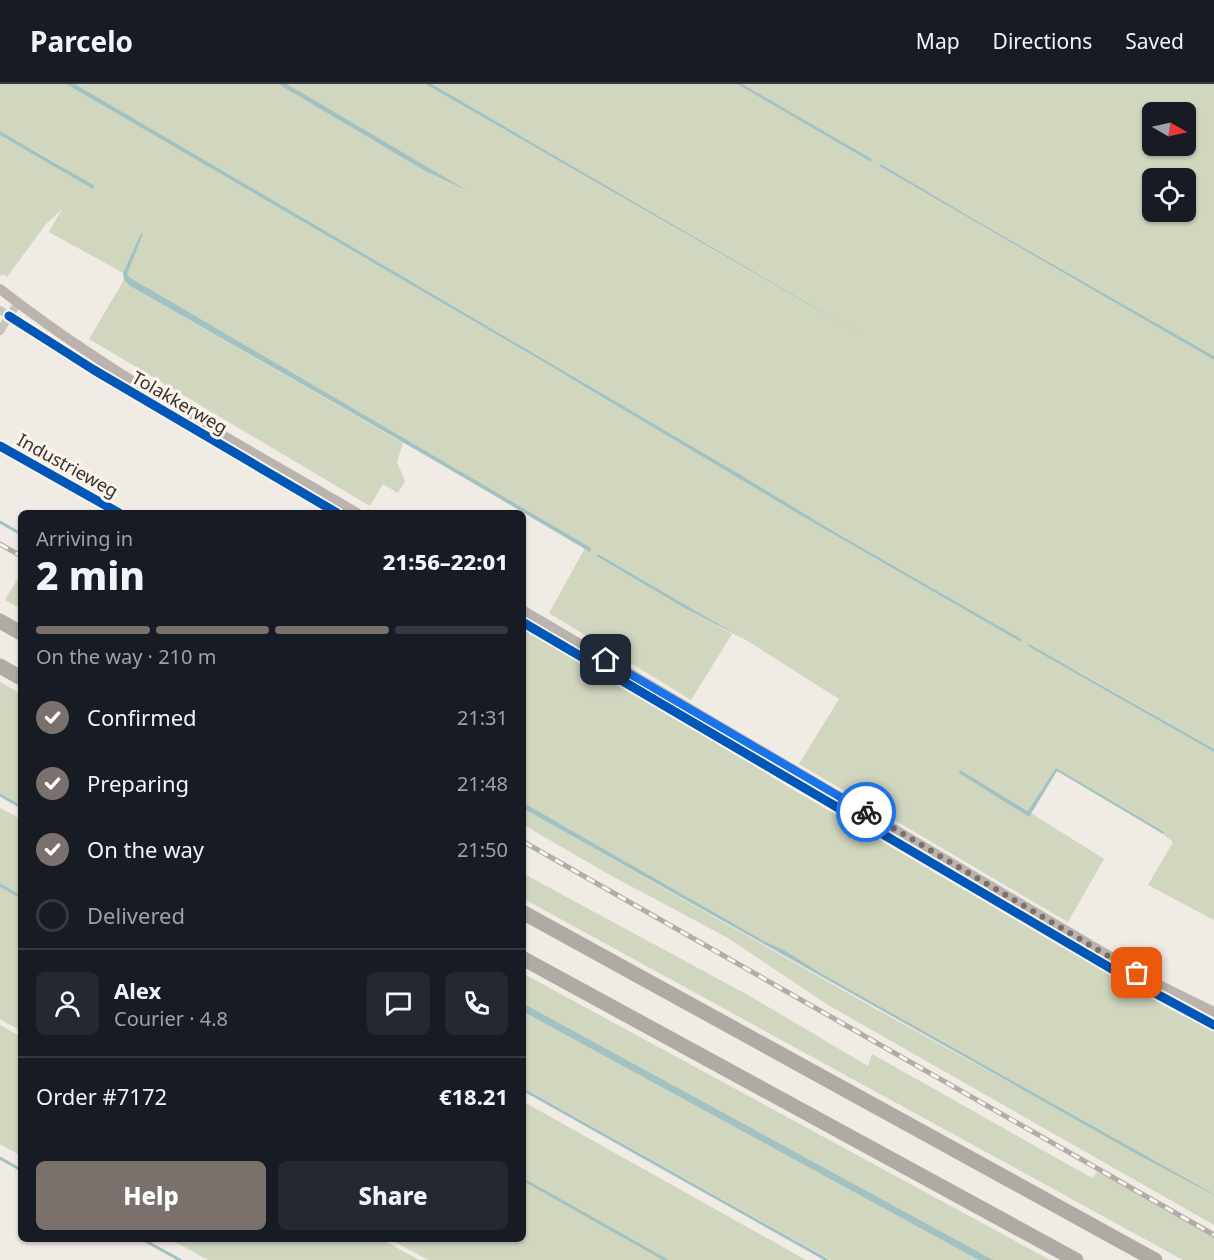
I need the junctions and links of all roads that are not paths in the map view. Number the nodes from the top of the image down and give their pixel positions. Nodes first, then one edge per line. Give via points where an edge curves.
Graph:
1 (0, 289) edge
2 (18, 303) junction
3 (0, 310) edge
4 (9, 316) junction
5 (0, 331) edge
6 (0, 446) edge
7 (114, 510) edge
8 (352, 510) edge
9 (526, 612) edge
10 (0, 621) edge
11 (18, 631) edge
12 (0, 666) edge
13 (18, 676) edge
14 (526, 914) edge
15 (526, 960) edge
16 (1214, 1012) edge
17 (1076, 1260) edge
18 (1155, 1260) edge

1 - 2 main road, Tolakkerweg
2 - 4 street
2 - 8 main road, Tolakkerweg via 129,379
3 - 4 street
4 - 5 street
6 - 7 street, Industrieweg
9 - 16 main road via 1155,984
10 - 11 highway
12 - 13 highway
14 - 18 highway
15 - 17 highway

